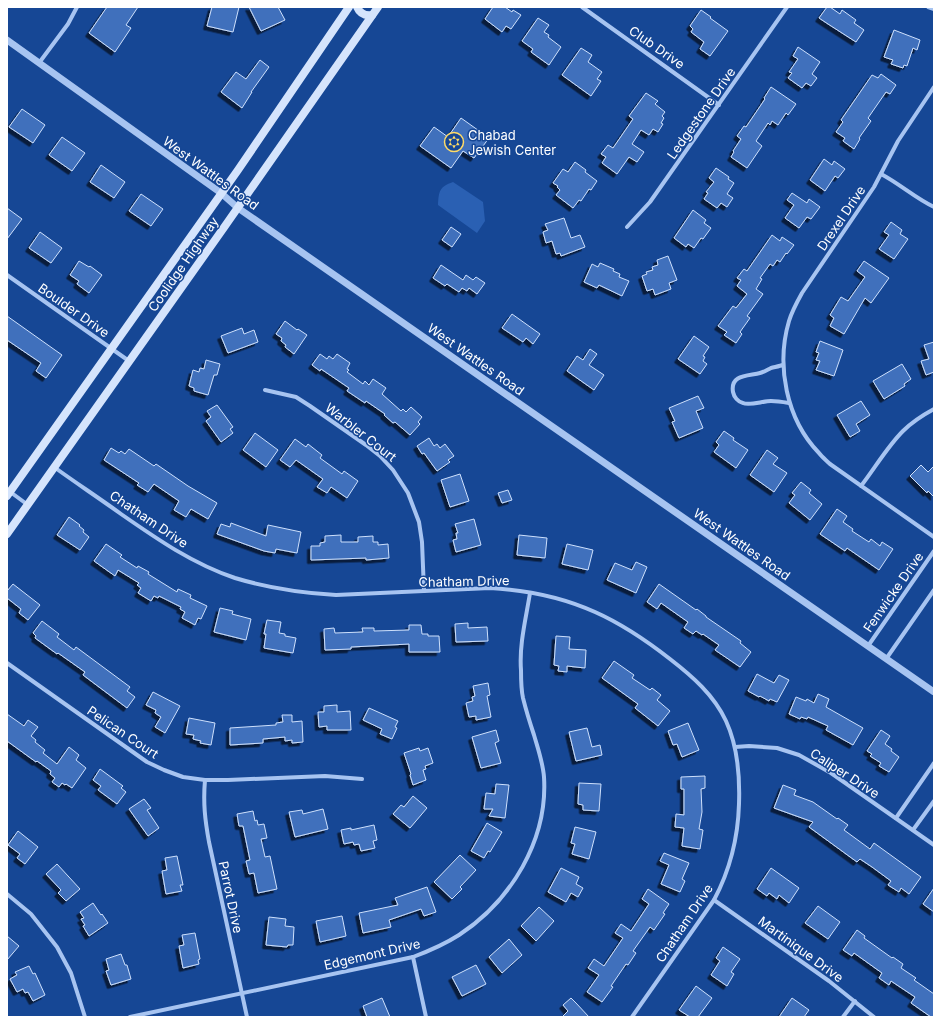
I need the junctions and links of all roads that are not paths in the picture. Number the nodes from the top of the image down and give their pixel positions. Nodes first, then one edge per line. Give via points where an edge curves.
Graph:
1 (77, 7) edge
2 (349, 7) edge
3 (357, 7) edge
4 (378, 7) edge
5 (582, 7) edge
6 (787, 7) edge
7 (928, 7) edge
8 (934, 9) edge
9 (372, 15) junction
10 (7, 40) edge
11 (38, 63) junction
12 (934, 88) edge
13 (719, 105) junction
14 (881, 174) junction
15 (221, 193) junction
16 (934, 207) edge
17 (238, 208) junction
18 (627, 227) dead end
19 (7, 275) edge
20 (111, 348) junction
21 (129, 361) junction
22 (784, 365) junction
23 (265, 390) dead end
24 (789, 403) junction
25 (934, 409) edge
26 (54, 467) junction
27 (861, 486) junction
28 (8, 493) edge
29 (28, 505) junction
30 (7, 534) edge
31 (934, 537) edge
32 (934, 551) edge
33 (934, 590) edge
34 (424, 591) junction
35 (530, 593) junction
36 (868, 646) junction
37 (886, 658) junction
38 (7, 663) edge
39 (934, 692) edge
40 (735, 747) junction
41 (934, 763) edge
42 (362, 779) dead end
43 (204, 780) junction
44 (934, 801) edge
45 (896, 818) junction
46 (913, 830) junction
47 (934, 845) edge
48 (7, 894) edge
49 (714, 900) junction
50 (413, 957) junction
51 (241, 993) junction
52 (855, 1001) junction
53 (85, 1017) edge
54 (130, 1017) edge
55 (247, 1017) edge
56 (426, 1017) edge
57 (632, 1017) edge
58 (843, 1017) edge
59 (874, 1017) edge

1 - 11 street via 68,24
2 - 15 main road, Coolidge Highway
3 - 9 main road via 363,15
4 - 9 main road, Coolidge Highway
5 - 13 street, Club Drive
6 - 13 street, Ledgestone Drive
7 - 8 street
9 - 17 main road, Coolidge Highway
10 - 11 street, West Wattles Road
11 - 15 street, West Wattles Road
12 - 14 street, Drexel Drive via 898,141
13 - 18 street, Ledgestone Drive via 650,202
14 - 16 street
14 - 22 street, Drexel Drive via 795,305 783,351
15 - 17 street, West Wattles Road
15 - 20 main road, Coolidge Highway
17 - 21 main road, Coolidge Highway
17 - 36 street, West Wattles Road
19 - 20 street, Boulder Drive
20 - 21 street, Boulder Drive
20 - 28 main road, Coolidge Highway
21 - 26 main road, Coolidge Highway
22 - 24 street, Drexel Drive
22 - 24 street via 756,374 743,375 737,379 733,391 735,397 743,403
23 - 34 street, Warbler Court via 296,398 310,406 366,445 393,470 408,493 419,522
24 - 27 street, Drexel Drive via 798,423 818,453
25 - 27 street via 903,431
26 - 29 main road, Coolidge Highway
26 - 34 street, Chatham Drive via 162,543 208,567 234,577 262,586 316,594
27 - 31 street, Drexel Drive
28 - 29 street
29 - 30 main road, Coolidge Highway
32 - 36 street, Fenwicke Drive
33 - 37 street
34 - 35 street, Chatham Drive via 490,588
35 - 40 street, Chatham Drive via 572,603 596,612 665,656 694,678 713,699 727,722
35 - 50 street, Edgemont Drive via 520,669 523,696 544,776 544,802 535,840 515,879 481,918 440,946
36 - 37 street, West Wattles Road
37 - 39 street, West Wattles Road
38 - 43 street, Pelican Court via 146,762 183,776
40 - 45 street, Caliper Drive via 777,748 799,756 831,773
40 - 49 street, Chatham Drive via 739,796 738,824 733,853
41 - 45 street
42 - 43 street, Pelican Court via 325,776
43 - 51 street, Parrot Drive via 204,814
44 - 46 street
45 - 46 street, Caliper Drive
46 - 47 street, Caliper Drive
48 - 53 street via 31,914 57,947 71,973
49 - 52 street, Martinique Drive
49 - 57 street, Chatham Drive
50 - 51 street, Edgemont Drive
50 - 56 street
51 - 54 street, Edgemont Drive
51 - 55 street, Parrot Drive
52 - 58 street
52 - 59 street, Martinique Drive

